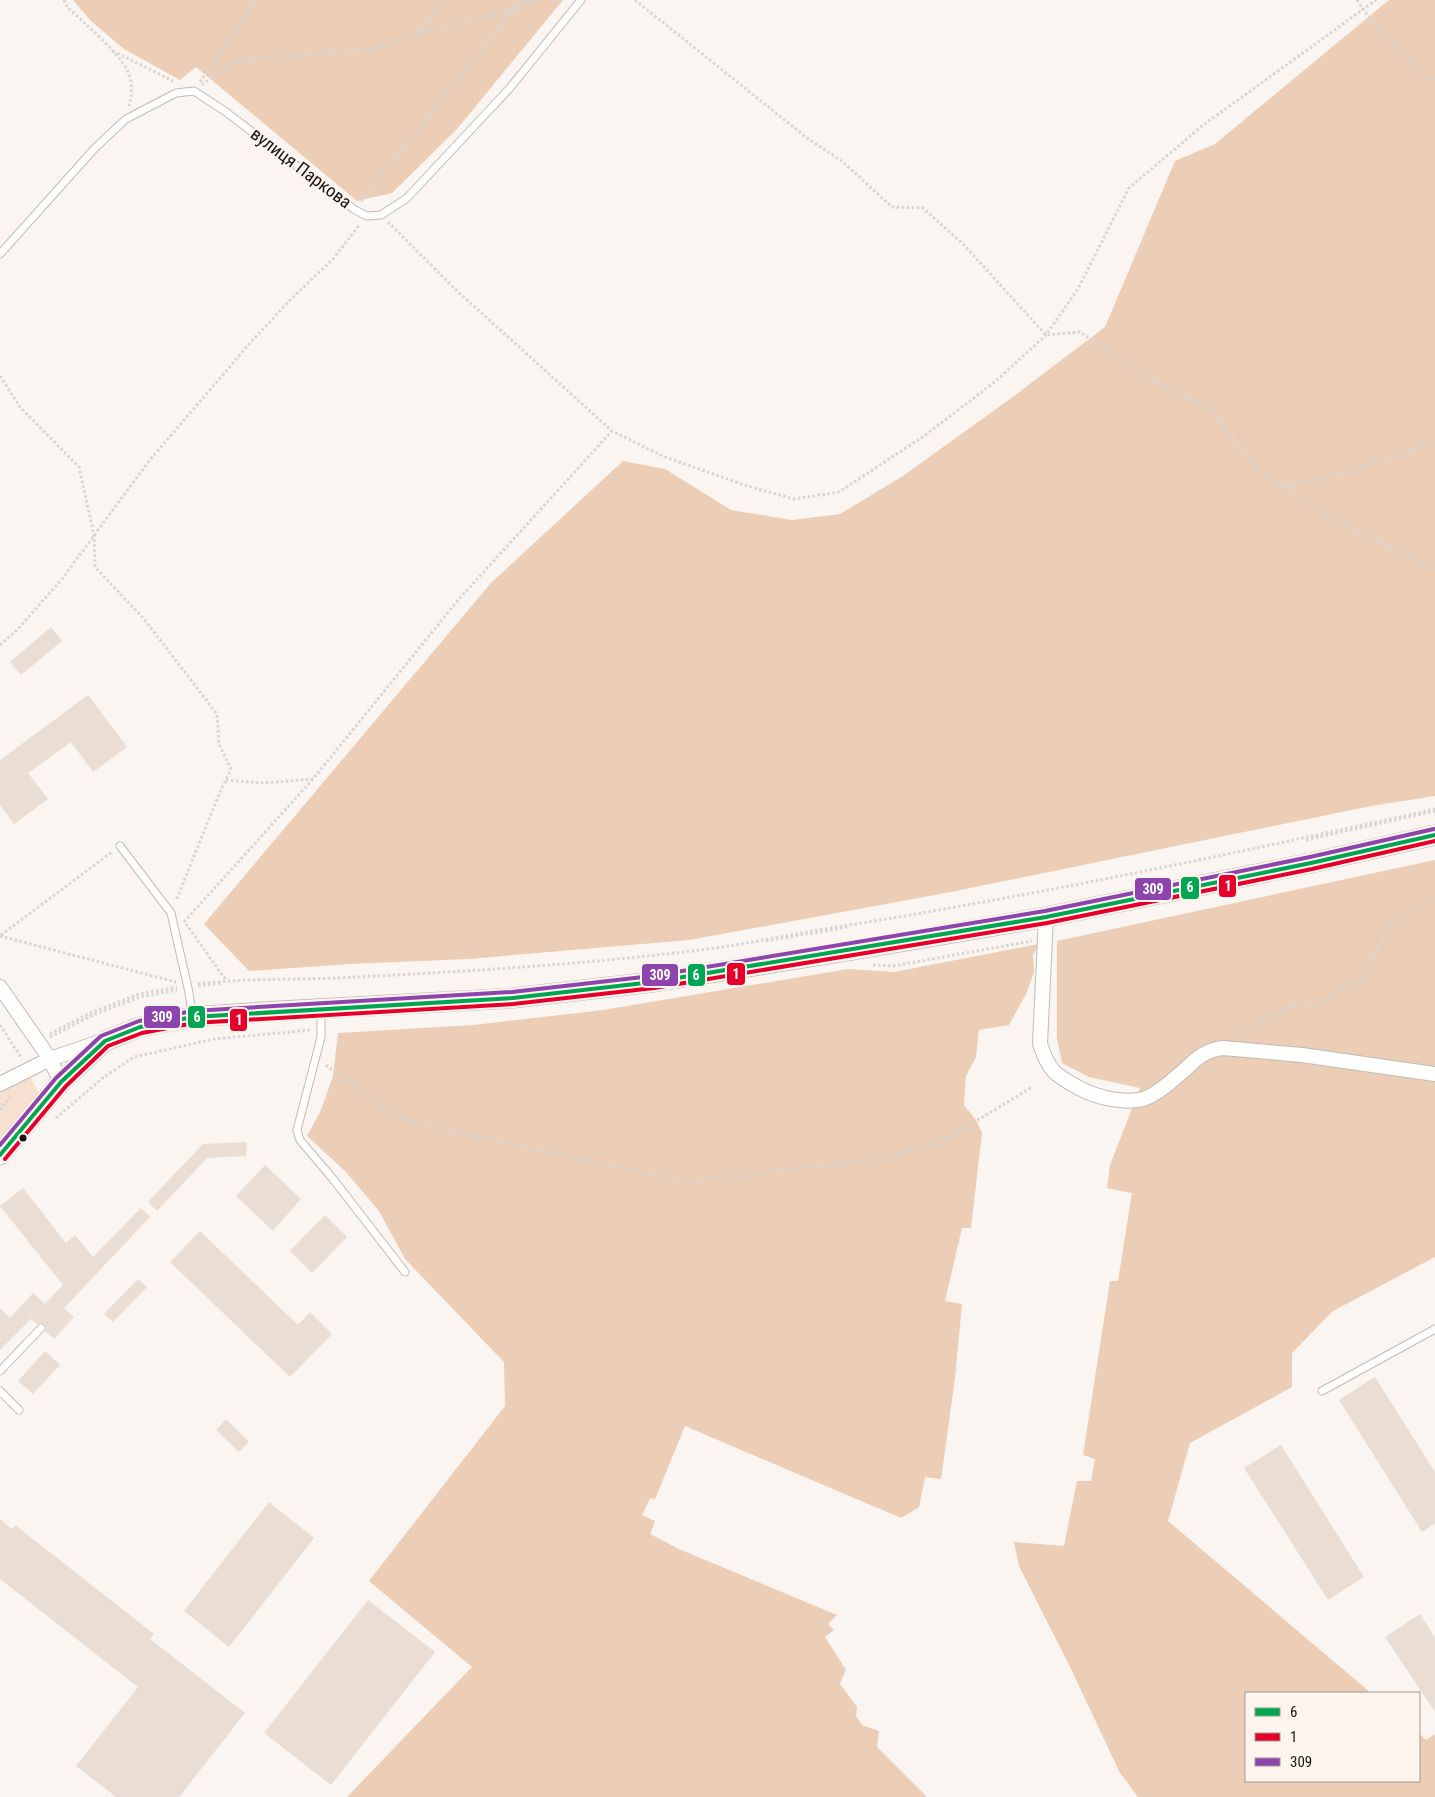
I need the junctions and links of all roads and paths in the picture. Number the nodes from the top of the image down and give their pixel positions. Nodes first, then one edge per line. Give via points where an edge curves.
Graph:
1 (64, 0) edge
2 (255, 0) edge
3 (443, 0) edge
4 (521, 0) edge
5 (538, 0) edge
6 (581, 0) edge
7 (635, 0) edge
8 (1357, 0) edge
9 (1376, 0) edge
10 (513, 10) junction
11 (1364, 10) junction
12 (419, 33) junction
13 (112, 51) junction
14 (1435, 81) edge
15 (194, 91) junction
16 (126, 119) junction
17 (355, 210) junction
18 (381, 215) junction
19 (367, 216) junction
20 (0, 254) edge
21 (1046, 334) junction
22 (0, 376) edge
23 (612, 431) junction
24 (1435, 443) edge
25 (1283, 487) junction
26 (94, 535) junction
27 (1435, 568) edge
28 (0, 645) edge
29 (313, 779) junction
30 (226, 780) junction
31 (1435, 810) edge
32 (1435, 835) edge
33 (120, 846) joint
34 (1435, 895) edge
35 (171, 913) junction
36 (1046, 917) junction
37 (184, 922) junction
38 (226, 980) junction
39 (188, 986) junction
40 (0, 987) edge
41 (321, 1008) junction
42 (193, 1017) junction
43 (0, 1024) edge
44 (321, 1030) junction
45 (105, 1041) junction
46 (38, 1042) junction
47 (1223, 1048) junction
48 (315, 1057) junction
49 (50, 1059) junction
50 (28, 1070) junction
51 (1435, 1074) edge
52 (61, 1082) junction
53 (0, 1084) edge
54 (1032, 1087) dead end
55 (54, 1120) dead end
56 (0, 1156) edge
57 (405, 1272) dead end
58 (41, 1328) dead end
59 (1435, 1329) edge
60 (0, 1371) edge
61 (0, 1391) edge
62 (1322, 1391) dead end
63 (19, 1410) dead end

1 - 13 path via 66,7
2 - 15 path
3 - 12 path
4 - 10 path
5 - 10 path
6 - 18 lane, вулиця Паркова via 509,89 407,198
7 - 21 path via 807,138 843,162 892,207 923,208 963,244
8 - 11 path
9 - 11 path
10 - 12 path
10 - 17 path
11 - 14 path via 1421,73
11 - 21 path via 1202,126 1129,188 1078,289
12 - 15 path via 370,49 233,61
13 - 15 path
13 - 16 path via 128,72 132,92
15 - 16 lane via 176,93
15 - 17 lane, вулиця Паркова
16 - 20 lane via 95,148
17 - 19 lane, вулиця Паркова
18 - 19 lane, вулиця Паркова
18 - 23 path via 455,289
19 - 26 path via 334,259 250,342 155,454
21 - 23 path via 996,381 953,414 839,492 794,498 747,486 665,457
21 - 25 path via 1080,332 1146,377 1212,409 1258,472
22 - 26 path via 20,407 79,467
23 - 29 path via 459,599
24 - 25 path via 1345,473
25 - 27 path via 1354,531
26 - 28 path via 62,579
26 - 30 path via 95,567 144,618 217,714 219,744 231,769
29 - 30 path via 263,783
29 - 37 path
30 - 35 path
31 - 38 path via 1000,899 703,950 482,970
31 - 39 path via 1001,901 702,951 482,972
32 - 36 main road
33 - 35 lane
33 - 39 path via 0,936
34 - 47 path via 1392,922 1362,978 1319,1003 1288,1007
35 - 37 path
35 - 39 lane
36 - 41 main road via 654,982 513,998
36 - 47 street via 1040,1044 1045,1060 1057,1077 1087,1092 1122,1100 1144,1098 1176,1078 1198,1056
37 - 38 path
38 - 39 path
39 - 42 lane
39 - 46 path via 139,994 90,1012
40 - 46 street
41 - 42 main road
41 - 44 lane
42 - 45 main road via 140,1027
43 - 50 path
44 - 48 lane
44 - 55 path via 214,1038 134,1057 104,1077
45 - 49 street
45 - 52 main road
46 - 49 street
47 - 51 street via 1302,1055
48 - 54 path via 396,1116 687,1182 887,1159 950,1137
48 - 57 lane via 297,1130 300,1140
49 - 50 street
49 - 52 street
50 - 53 street
52 - 56 main road
58 - 60 lane
59 - 62 lane
61 - 63 lane

